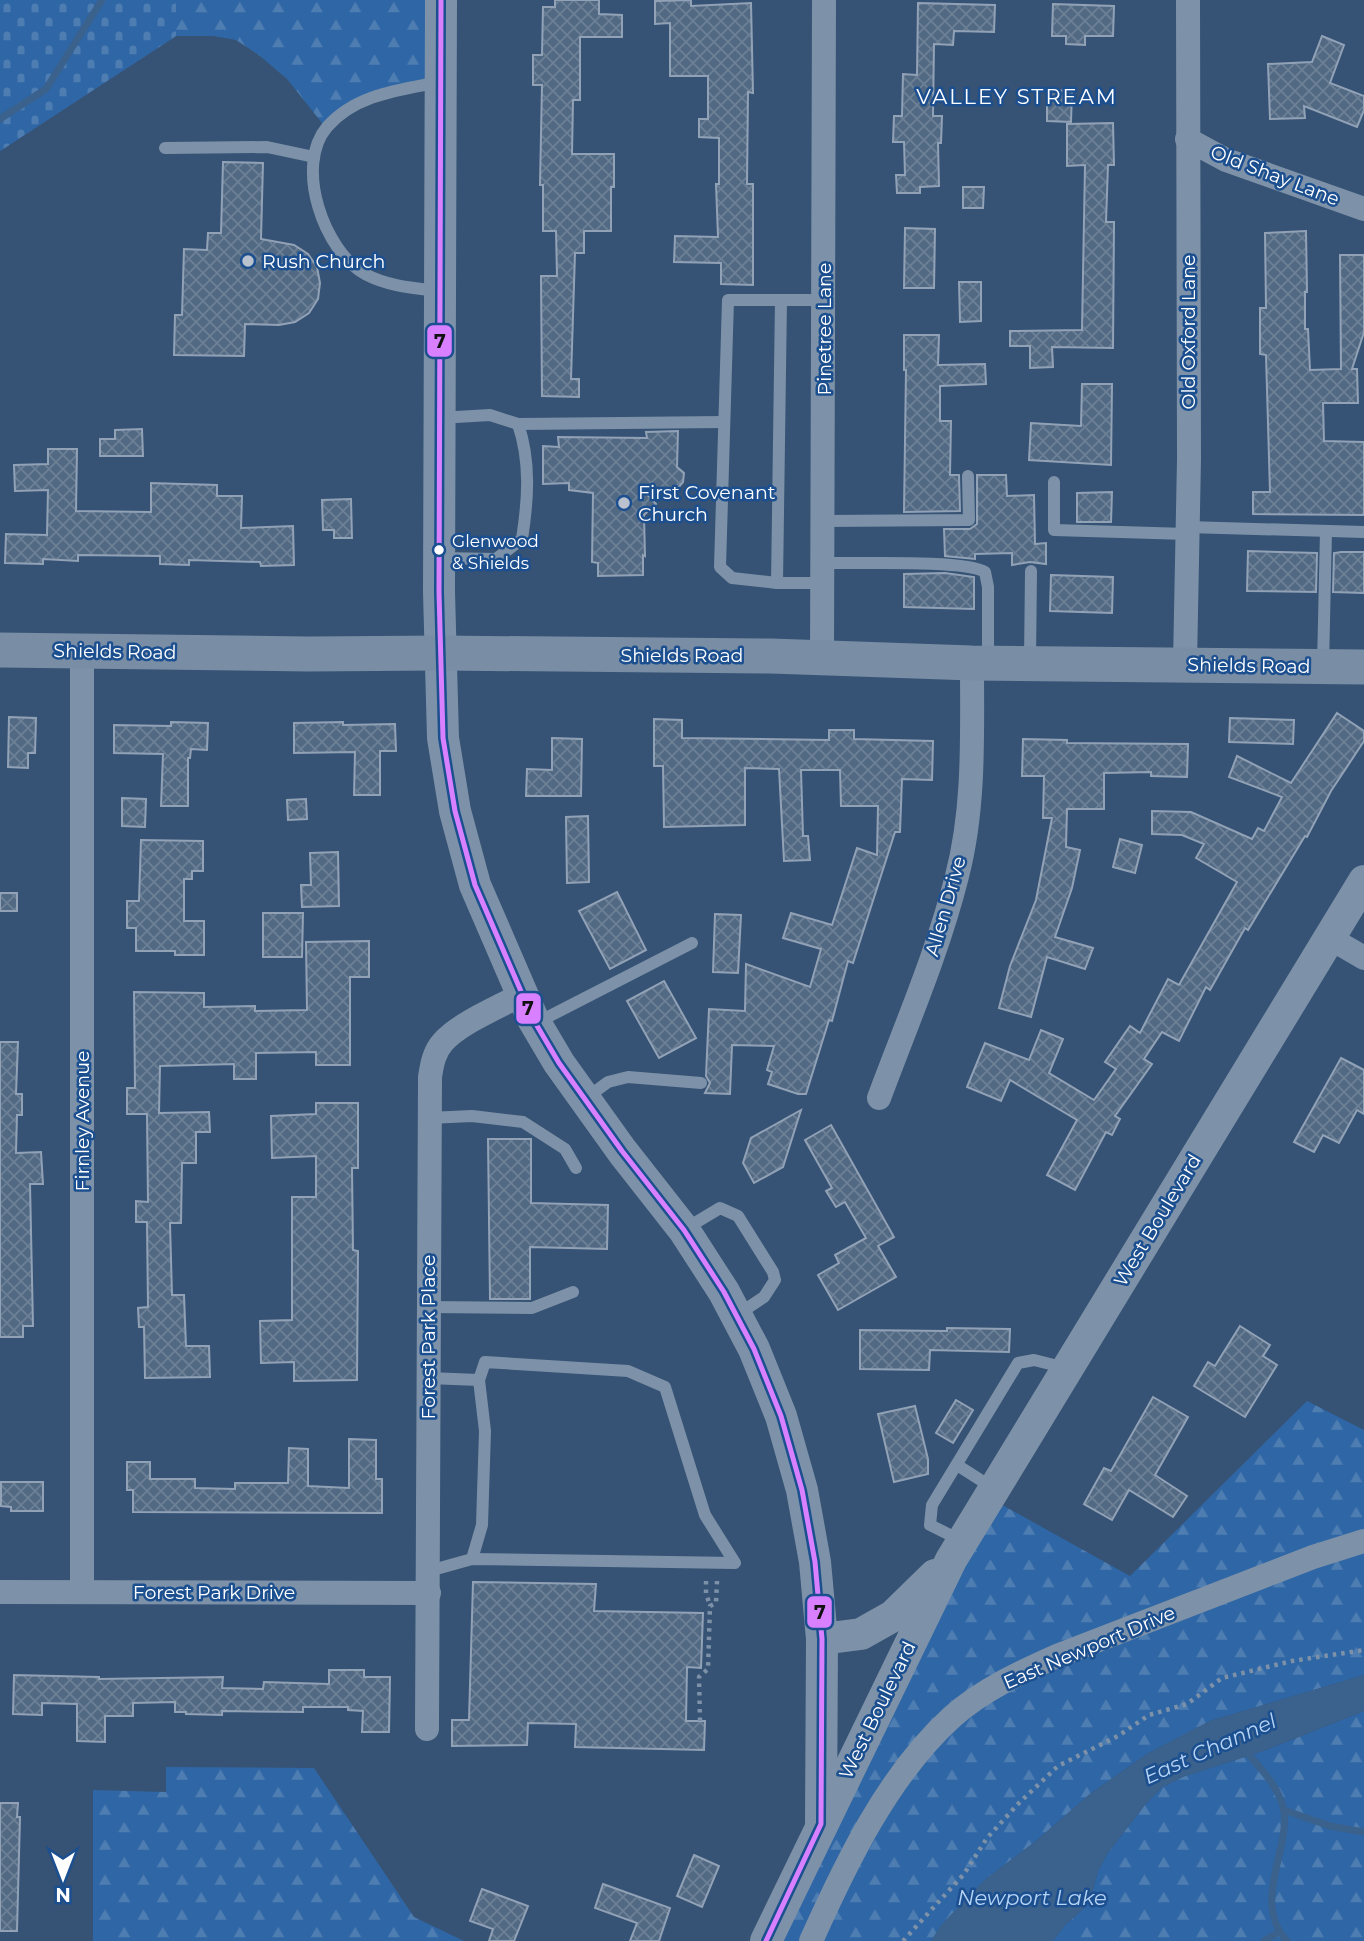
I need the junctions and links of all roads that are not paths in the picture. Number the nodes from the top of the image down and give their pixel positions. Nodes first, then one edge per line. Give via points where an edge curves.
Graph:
1 (440, 0) edge
2 (824, 0) edge
3 (1188, 0) edge
4 (440, 82) junction
5 (1187, 139) junction
6 (165, 148) dead end
7 (314, 156) junction
8 (1364, 209) edge
9 (440, 291) junction
10 (781, 300) junction
11 (824, 300) junction
12 (439, 418) junction
13 (724, 422) junction
14 (517, 425) junction
15 (968, 476) dead end
16 (1054, 482) dead end
17 (823, 521) junction
18 (1187, 530) junction
19 (1326, 531) junction
20 (1364, 532) edge
21 (439, 558) junction
22 (1031, 571) dead end
23 (822, 573) junction
24 (777, 583) junction
25 (0, 650) edge
26 (82, 651) junction
27 (441, 653) junction
28 (822, 657) junction
29 (980, 663) junction
30 (1030, 664) junction
31 (1185, 664) junction
32 (1323, 666) junction
33 (1364, 667) edge
34 (1364, 881) edge
35 (1328, 937) junction
36 (692, 943) dead end
37 (1364, 958) edge
38 (524, 993) junction
39 (536, 1023) junction
40 (701, 1083) dead end
41 (879, 1098) dead end
42 (585, 1099) junction
43 (429, 1118) junction
44 (576, 1168) dead end
45 (684, 1230) junction
46 (573, 1292) dead end
47 (428, 1307) junction
48 (736, 1316) junction
49 (1067, 1368) junction
50 (428, 1378) junction
51 (479, 1380) junction
52 (957, 1465) junction
53 (993, 1488) junction
54 (1364, 1541) edge
55 (956, 1550) junction
56 (472, 1559) junction
57 (429, 1582) junction
58 (0, 1592) edge
59 (82, 1592) junction
60 (822, 1639) junction
61 (427, 1729) dead end
62 (821, 1824) junction
63 (766, 1941) edge
64 (811, 1941) edge

1 - 4 street
2 - 11 street, Pinetree Lane
3 - 5 street, Old Oxford Lane
4 - 7 lane via 379,93 347,111 326,128
4 - 9 street
5 - 8 street, Old Shay Lane via 1226,160
5 - 18 street, Old Oxford Lane
6 - 7 lane via 267,148
7 - 9 lane via 316,196 327,232 345,260 366,275
9 - 12 street
10 - 11 lane
10 - 13 lane via 728,300
10 - 24 lane
11 - 17 street, Pinetree Lane
12 - 14 lane via 490,415
12 - 21 street
13 - 14 lane
13 - 24 lane via 720,567 732,578
14 - 21 lane via 526,449 527,506 522,539 496,559
15 - 17 lane via 969,520
16 - 18 lane via 1054,530
17 - 23 street, Pinetree Lane
18 - 19 lane
18 - 31 street, Old Oxford Lane
19 - 20 lane
19 - 32 lane
21 - 27 street
22 - 30 lane
23 - 24 lane
23 - 28 street, Pinetree Lane
23 - 29 lane via 935,564 980,569 988,587
25 - 26 main road, Shields Road
26 - 27 main road, Shields Road
26 - 59 street, Firnley Avenue
27 - 28 main road, Shields Road
27 - 38 street via 443,738 455,811 475,885
28 - 29 main road, Shields Road
29 - 30 main road, Shields Road
29 - 41 street, Allen Drive via 971,784 958,875
30 - 31 main road, Shields Road
31 - 32 main road, Shields Road
32 - 33 main road, Shields Road
34 - 35 street, West Boulevard
35 - 37 street
35 - 49 street, West Boulevard
36 - 39 lane
38 - 39 street
38 - 43 street, Forest Park Place via 443,1042 429,1077
39 - 42 street
40 - 42 lane via 628,1077 608,1082
42 - 45 street
43 - 44 lane via 472,1116 523,1122 565,1149
43 - 47 street, Forest Park Place
45 - 48 street
45 - 48 lane via 720,1208 732,1212 773,1272 775,1279 764,1297
46 - 47 lane via 532,1308
47 - 50 street, Forest Park Place
48 - 60 street via 781,1416 802,1490
49 - 52 lane via 1034,1360 1018,1363
49 - 53 street, West Boulevard
50 - 51 lane
50 - 57 street, Forest Park Place
51 - 56 lane via 485,1431 482,1524
51 - 56 lane via 485,1362 628,1371 665,1387 705,1516 736,1563
52 - 53 lane
52 - 55 lane via 932,1504 930,1525
53 - 55 street, West Boulevard
54 - 64 street, East Newport Drive via 1058,1656 1018,1674 954,1715 904,1769 881,1805
55 - 60 street, West Boulevard via 893,1616 861,1634
55 - 62 street, West Boulevard
56 - 57 lane
57 - 59 street, Forest Park Drive
57 - 61 street, Forest Park Place
58 - 59 street, Forest Park Drive
60 - 62 street
62 - 63 street, West Boulevard

